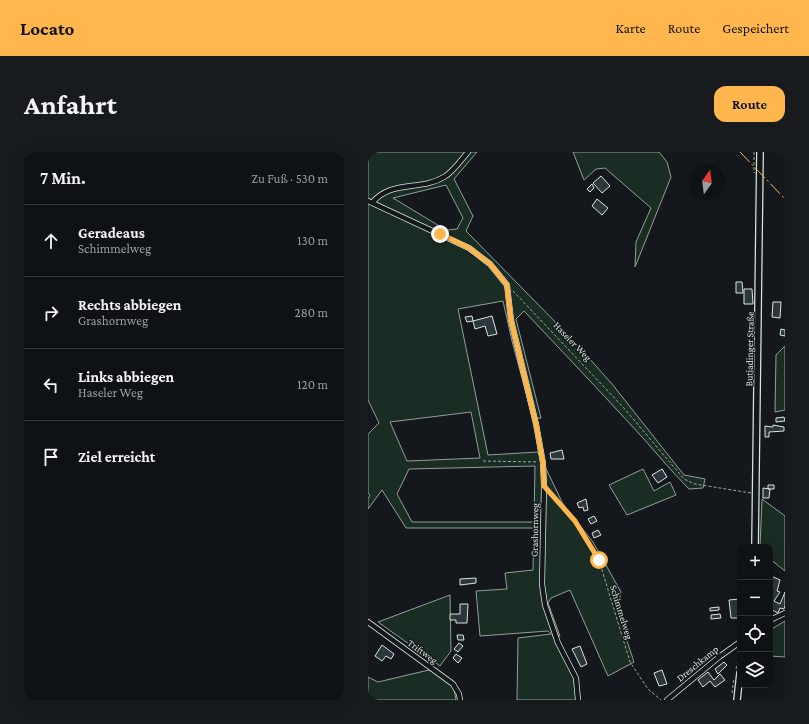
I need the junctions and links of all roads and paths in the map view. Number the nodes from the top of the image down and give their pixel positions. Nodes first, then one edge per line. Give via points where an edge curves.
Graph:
1 (468, 152) edge
2 (760, 152) edge
3 (370, 202) edge
4 (507, 285) junction
5 (483, 460) dead end
6 (543, 463) junction
7 (544, 486) junction
8 (756, 494) junction
9 (756, 544) edge
10 (785, 613) edge
11 (773, 619) edge
12 (368, 622) edge
13 (737, 644) edge
14 (739, 688) edge
15 (460, 700) edge
16 (578, 700) edge
17 (662, 700) edge
18 (667, 700) edge
19 (738, 700) edge

1 - 3 street via 444,177 386,190
2 - 8 street, Butjadinger Straße
3 - 4 street via 469,248 490,264
4 - 6 street, Grashornweg via 511,320
4 - 8 path, Haseler Weg via 622,407 684,479 695,484
5 - 6 path
6 - 7 street, Grashornweg
7 - 16 street, Grashornweg via 542,584 551,624 576,678
7 - 17 path, Schimmelweg via 575,521 599,560 630,662 648,688
8 - 9 street, Butjadinger Straße
10 - 11 street
12 - 15 street, Triftweg via 453,684
13 - 18 street, Dreschkamp
14 - 19 street

